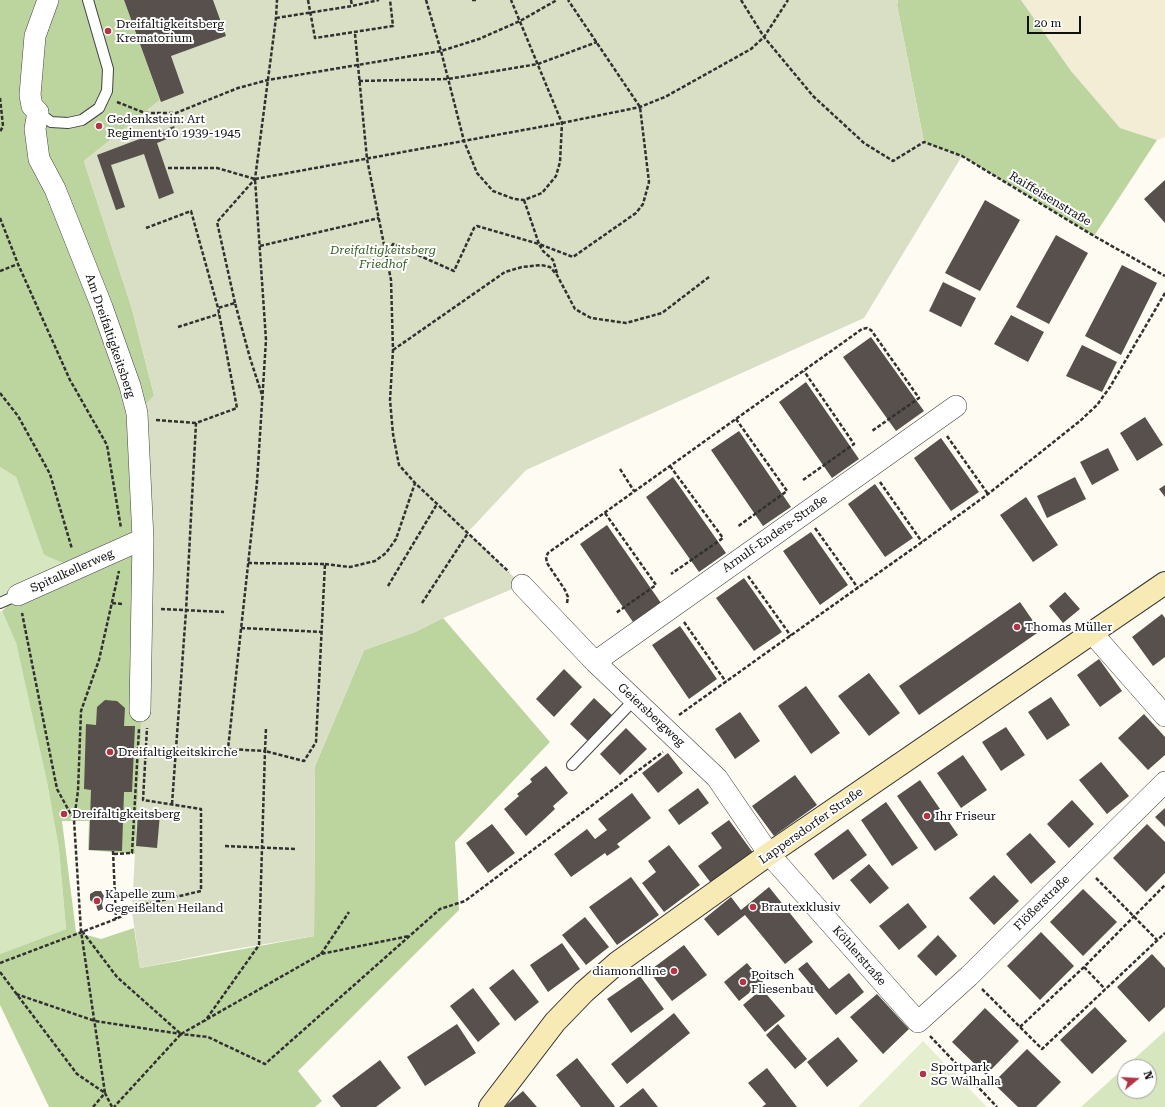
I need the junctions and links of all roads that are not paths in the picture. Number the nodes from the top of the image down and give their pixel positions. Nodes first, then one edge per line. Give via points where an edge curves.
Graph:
1 (48, 0) edge
2 (88, 0) edge
3 (38, 112) junction
4 (956, 406) dead end
5 (143, 539) junction
6 (1165, 583) edge
7 (522, 585) road end
8 (9, 599) edge
9 (1092, 633) junction
10 (595, 662) junction
11 (634, 700) junction
12 (140, 710) road end
13 (1165, 716) edge
14 (572, 765) dead end
15 (1165, 782) edge
16 (769, 854) junction
17 (918, 1022) joint
18 (490, 1107) edge

1 - 3 street via 36,36 30,95 32,106
2 - 3 lane via 108,69 107,92 99,108 82,120 68,123 51,122
3 - 5 street, Am Dreifaltigkeitsberg via 35,129 39,159 55,189 130,386 136,413
4 - 10 street, Arnulf-Enders-Straße
5 - 8 street, Spitalkellerweg
5 - 12 street, Am Dreifaltigkeitsberg via 135,606
6 - 9 street, Lappersdorfer Straße
7 - 10 street, Geiersbergweg
9 - 13 street
9 - 16 street, Lappersdorfer Straße
10 - 11 street, Geiersbergweg
11 - 14 lane
11 - 16 street, Geiersbergweg via 717,778
15 - 17 street, Flößerstraße via 969,976
16 - 17 street, Köhlerstraße
16 - 18 street, Lappersdorfer Straße via 617,963 584,992 555,1022

